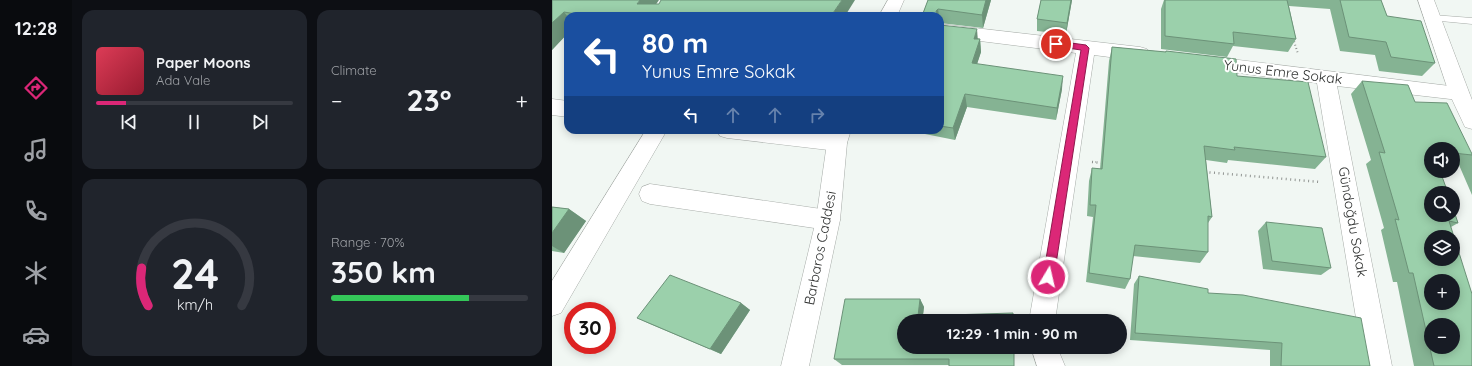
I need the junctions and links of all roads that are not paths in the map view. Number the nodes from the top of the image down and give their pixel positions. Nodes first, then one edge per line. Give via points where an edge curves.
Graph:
1 (896, 0) edge
2 (1426, 0) edge
3 (890, 12) edge
4 (1433, 18) junction
5 (1472, 21) edge
6 (944, 30) edge
7 (1086, 48) junction
8 (1156, 56) edge
9 (1187, 60) edge
10 (1326, 78) junction
11 (1459, 93) junction
12 (552, 107) edge
13 (564, 108) edge
14 (1472, 121) edge
15 (655, 134) edge
16 (802, 134) edge
17 (839, 136) edge
18 (650, 194) dead end
19 (828, 220) junction
20 (552, 304) edge
21 (1043, 314) edge
22 (1047, 354) edge
23 (795, 366) edge
24 (1051, 366) edge
25 (1378, 366) edge

1 - 3 street
2 - 4 street
4 - 5 lane
4 - 11 street
6 - 7 street
7 - 8 street
7 - 21 street
9 - 10 street, Yunus Emre Sokak
10 - 11 street, Yunus Emre Sokak
10 - 25 street, Gündoğdu Sokak
11 - 14 street
12 - 13 street
15 - 20 street
16 - 17 street
17 - 19 street, Barbaros Caddesi
18 - 19 street
19 - 23 street, Barbaros Caddesi
22 - 24 street

